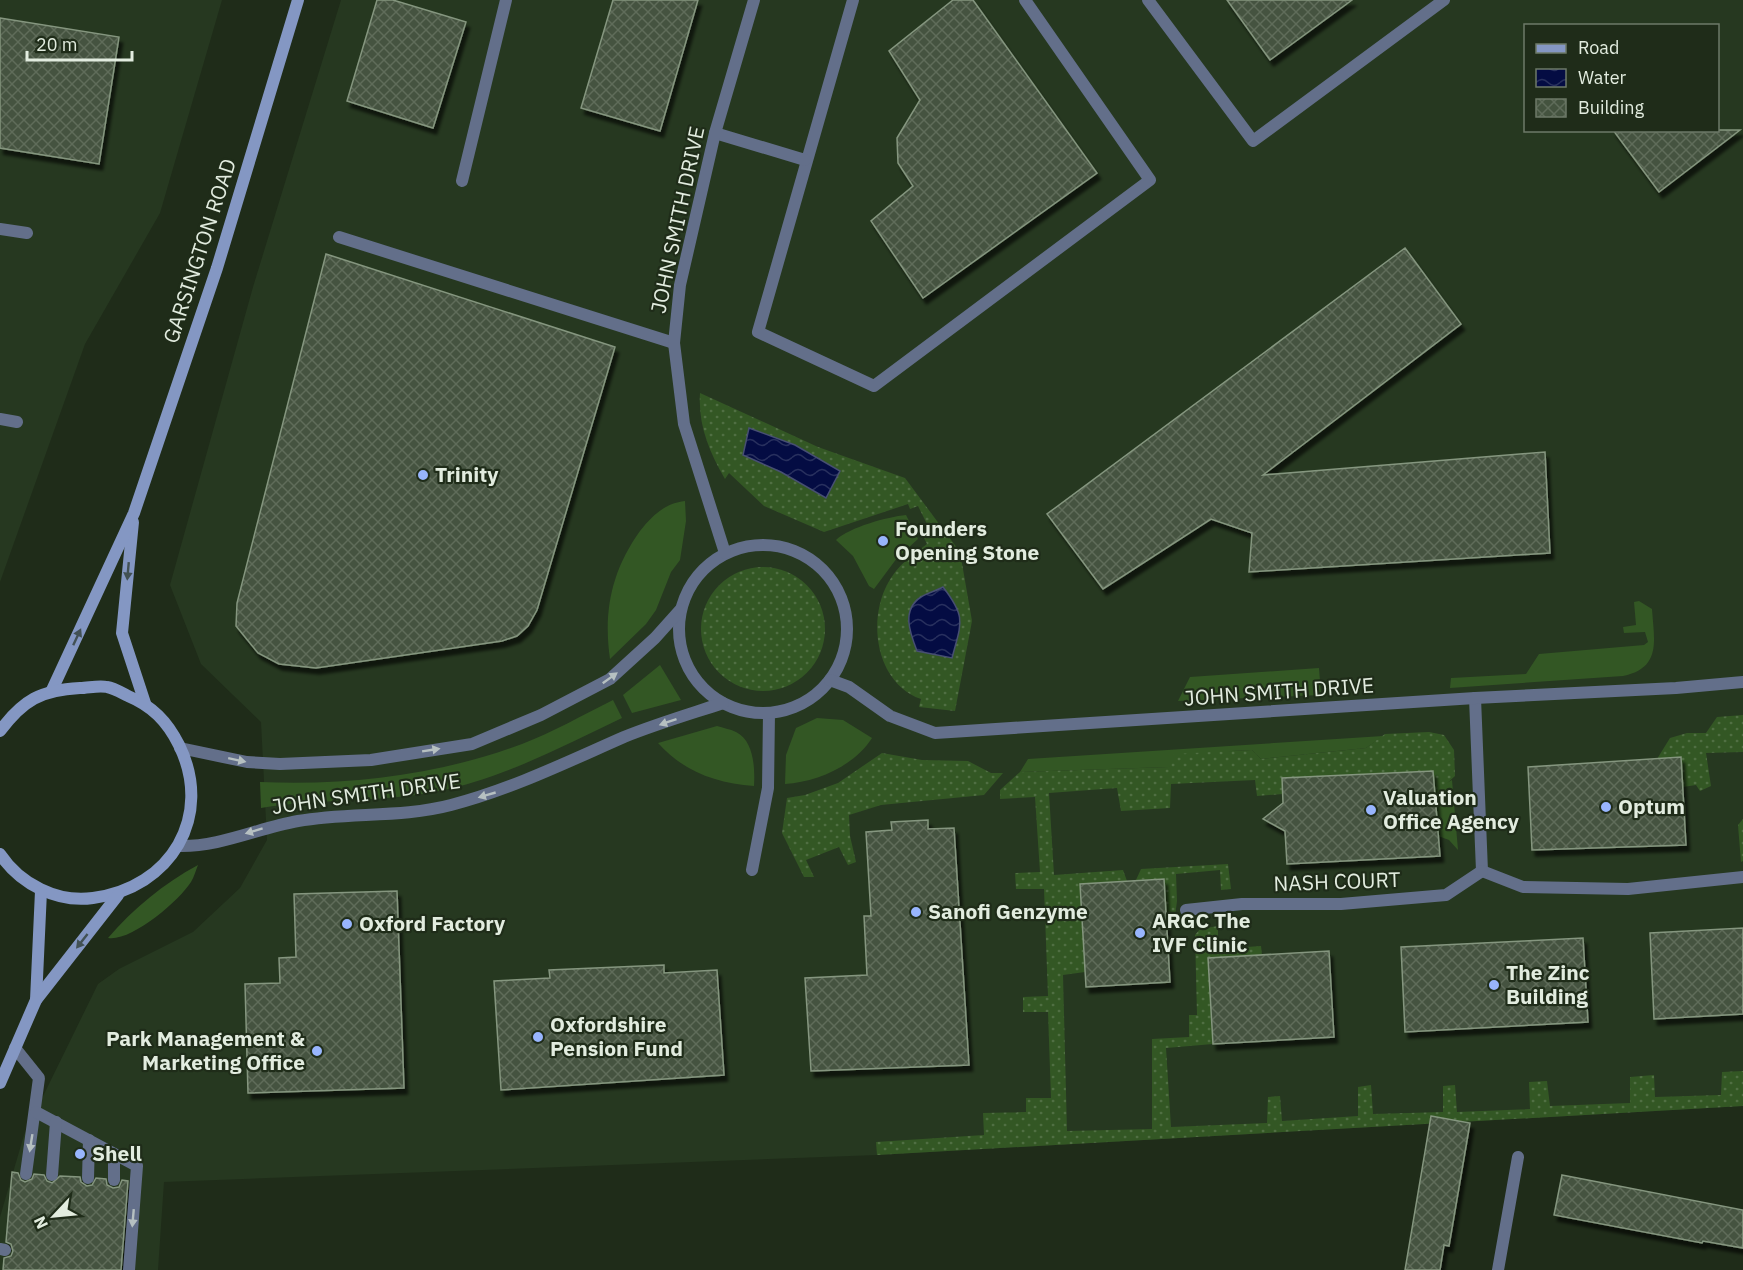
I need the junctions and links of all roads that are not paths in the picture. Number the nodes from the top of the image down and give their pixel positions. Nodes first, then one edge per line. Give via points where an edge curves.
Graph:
1 (298, 0) edge
2 (506, 0) edge
3 (754, 0) edge
4 (853, 0) edge
5 (1025, 0) edge
6 (1148, 0) edge
7 (1444, 0) edge
8 (715, 133) junction
9 (805, 160) junction
10 (462, 181) dead end
11 (0, 229) edge
12 (27, 233) dead end
13 (339, 237) dead end
14 (674, 343) junction
15 (0, 419) edge
16 (17, 422) dead end
17 (134, 513) junction
18 (725, 553) junction
19 (681, 609) junction
20 (831, 680) junction
21 (1743, 682) edge
22 (52, 690) junction
23 (1475, 698) junction
24 (145, 703) junction
25 (723, 703) junction
26 (769, 713) junction
27 (0, 731) edge
28 (180, 748) junction
29 (179, 846) junction
30 (0, 854) edge
31 (752, 870) dead end
32 (1482, 871) junction
33 (1743, 877) edge
34 (41, 891) junction
35 (118, 895) junction
36 (1186, 909) dead end
37 (36, 1000) junction
38 (15, 1048) junction
39 (0, 1083) edge
40 (36, 1112) junction
41 (56, 1122) junction
42 (89, 1140) junction
43 (114, 1154) junction
44 (1518, 1157) dead end
45 (26, 1174) dead end
46 (52, 1175) dead end
47 (88, 1178) dead end
48 (114, 1180) dead end
49 (129, 1270) edge
50 (1501, 1270) edge

1 - 17 main road, GARSINGTON ROAD via 217,268
2 - 10 street
3 - 8 street, JOHN SMITH DRIVE
4 - 9 street
5 - 9 street via 1150,180 874,386 758,332
6 - 7 street via 1253,141
8 - 9 street
8 - 14 street, JOHN SMITH DRIVE via 680,285
11 - 12 street
13 - 14 street
14 - 18 street, JOHN SMITH DRIVE via 684,424
15 - 16 street
22 -> 17 main road
17 -> 24 main road via 122,633
18 - 19 street, JOHN SMITH DRIVE via 694,580
18 - 20 street, JOHN SMITH DRIVE via 765,544 784,546 806,555 826,572 838,592 845,616 846,641
19 - 25 street, JOHN SMITH DRIVE via 679,634 690,669 708,693
28 -> 19 street, JOHN SMITH DRIVE via 247,762 280,764 371,760 472,744 610,680
20 - 23 street, JOHN SMITH DRIVE via 849,687 890,716 935,733
20 - 26 street, JOHN SMITH DRIVE via 801,704
21 - 23 street, JOHN SMITH DRIVE
22 - 24 main road via 107,687
22 - 27 main road via 16,709
23 - 32 street
24 - 28 main road via 169,725
25 - 26 street, JOHN SMITH DRIVE via 739,710
25 -> 29 street, JOHN SMITH DRIVE via 626,737 496,792 448,806 310,818 203,847
26 - 31 street via 768,788
28 - 29 main road via 189,765 192,804
29 - 35 main road via 150,878
30 - 34 main road via 11,871
32 - 33 street via 1523,887 1629,889
32 - 36 street, NASH COURT via 1446,896
34 - 35 main road via 80,900
34 - 37 main road
35 -> 37 main road
37 - 38 main road
38 - 39 main road
38 - 40 street via 39,1078
40 - 41 street
40 -> 45 street
41 - 42 street
41 - 46 street
42 - 43 street
42 - 47 street
43 - 48 street
43 -> 49 street via 137,1166
44 - 50 street

